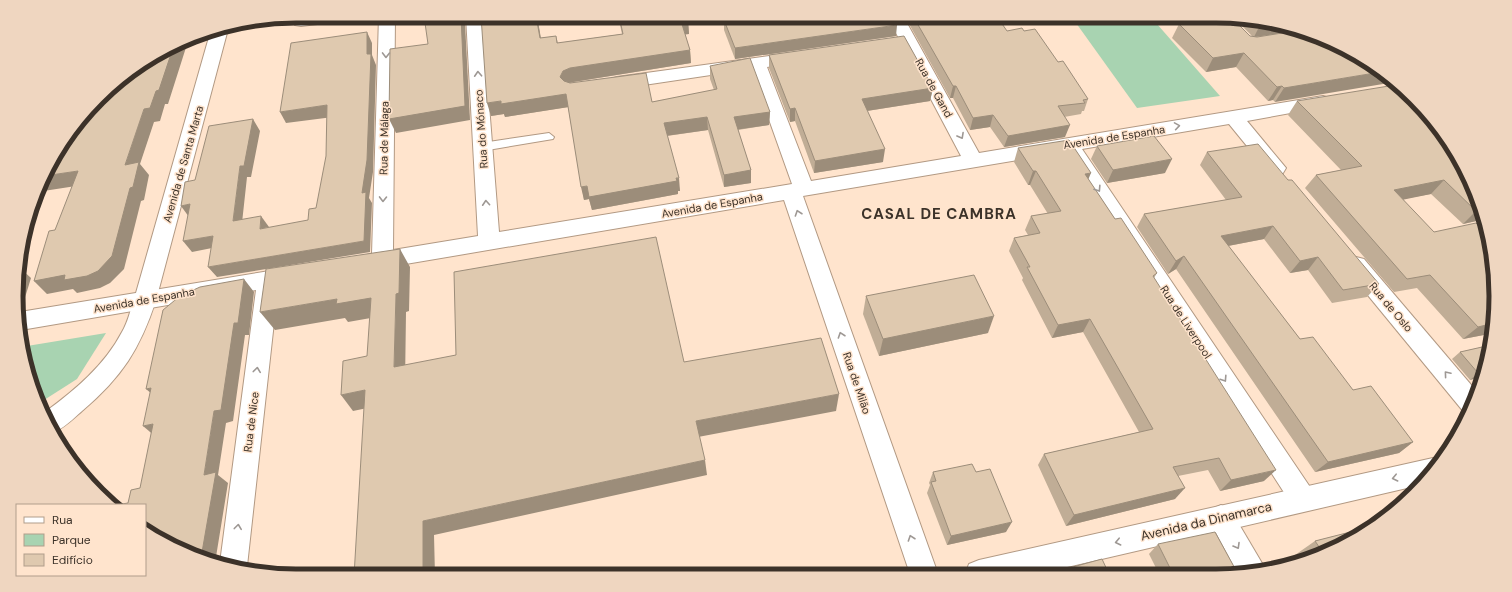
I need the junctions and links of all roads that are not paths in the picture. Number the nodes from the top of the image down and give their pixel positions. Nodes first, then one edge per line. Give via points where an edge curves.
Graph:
1 (387, 23) edge
2 (474, 23) edge
3 (899, 23) edge
4 (214, 35) edge
5 (909, 41) junction
6 (889, 44) edge
7 (812, 55) edge
8 (757, 63) junction
9 (603, 85) edge
10 (1342, 99) edge
11 (1233, 117) junction
12 (549, 137) dead end
13 (1069, 144) junction
14 (482, 147) junction
15 (973, 160) junction
16 (1289, 184) edge
17 (798, 190) junction
18 (489, 242) junction
19 (1345, 251) edge
20 (382, 260) junction
21 (359, 264) edge
22 (314, 271) edge
23 (268, 279) junction
24 (145, 300) junction
25 (24, 320) edge
26 (1468, 399) edge
27 (53, 420) edge
28 (1425, 472) edge
29 (1303, 499) junction
30 (1221, 518) junction
31 (234, 562) edge
32 (1249, 567) edge
33 (922, 569) edge
34 (1000, 569) edge

1 -> 20 street, Rua de Málaga
14 -> 2 street, Rua do Mónaco
3 - 5 street, Rua de Gand
4 - 24 street, Avenida de Santa Marta
5 - 6 street
5 -> 15 street, Rua de Gand
7 - 8 street
8 - 9 street
8 - 17 street, Rua de Milão
10 - 11 street, Avenida de Espanha
13 -> 11 street, Avenida de Espanha
11 - 16 street
12 - 14 lane
13 - 15 street, Avenida de Espanha
13 -> 29 street, Rua de Liverpool
18 -> 14 street, Rua do Mónaco
15 - 17 street, Avenida de Espanha
17 - 18 street, Avenida de Espanha
33 -> 17 street, Rua de Milão
18 - 20 street, Avenida de Espanha
26 -> 19 street, Rua de Oslo
20 - 21 street, Avenida de Espanha
22 - 23 street, Avenida de Espanha
23 - 24 street, Avenida de Espanha
31 -> 23 street, Rua de Nice
24 - 25 street, Avenida de Espanha
24 - 27 street, Avenida de Santa Marta via 129,342 101,380
28 -> 29 street, Avenida da Dinamarca
29 - 30 street, Avenida da Dinamarca
30 -> 32 street
30 -> 34 street, Avenida da Dinamarca

